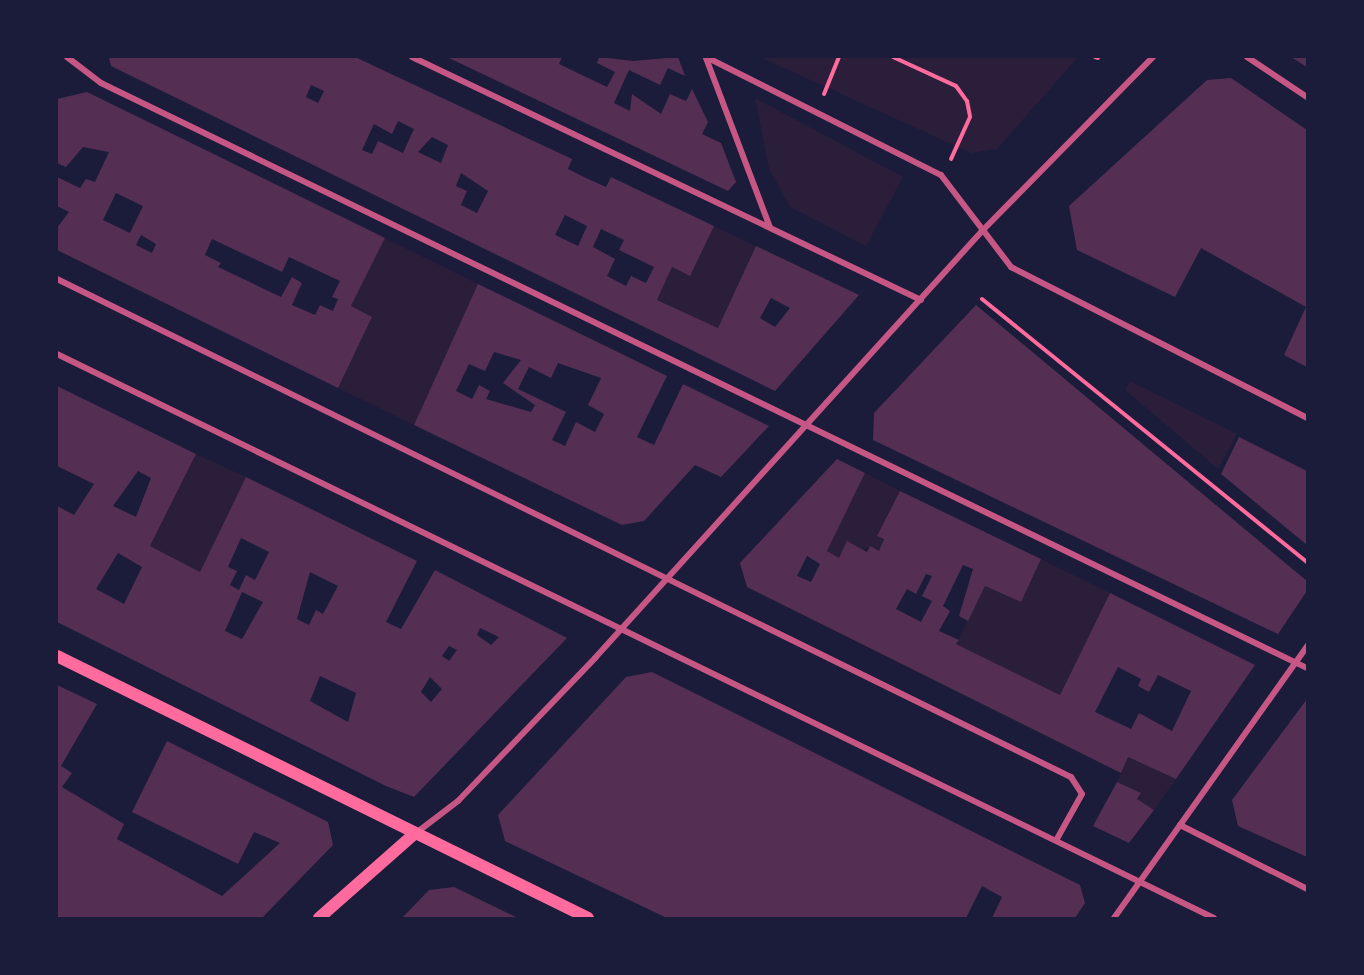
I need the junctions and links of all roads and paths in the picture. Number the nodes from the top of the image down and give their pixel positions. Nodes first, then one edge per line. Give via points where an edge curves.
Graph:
1 (67, 57) edge
2 (412, 57) edge
3 (706, 57) edge
4 (839, 57) edge
5 (893, 57) edge
6 (1153, 57) edge
7 (1247, 57) edge
8 (824, 94) dead end
9 (1307, 97) edge
10 (941, 175) junction
11 (770, 228) junction
12 (983, 230) junction
13 (57, 279) edge
14 (982, 299) dead end
15 (921, 300) junction
16 (57, 354) edge
17 (1307, 418) edge
18 (805, 426) junction
19 (1307, 562) edge
20 (669, 575) junction
21 (620, 630) junction
22 (1307, 646) edge
23 (57, 656) edge
24 (1295, 663) junction
25 (1307, 668) edge
26 (1180, 825) junction
27 (413, 835) junction
28 (1057, 839) junction
29 (1140, 881) junction
30 (1307, 889) edge
31 (319, 918) edge
32 (588, 918) edge
33 (1114, 918) edge
34 (1215, 918) edge

1 - 18 street via 101,83
2 - 11 street
3 - 10 street
3 - 11 street
4 - 8 path
5 - 10 path via 956,86 971,109 967,127
6 - 12 street
7 - 9 street
10 - 12 street
11 - 15 street
12 - 15 street
12 - 17 street via 1011,267
13 - 20 street
14 - 19 path
15 - 18 street
16 - 21 street
18 - 20 street
18 - 24 street
20 - 21 street
20 - 28 street via 1071,777 1083,794
21 - 27 street via 458,801
21 - 28 street
22 - 24 street
23 - 27 main road
24 - 25 street
24 - 26 street
26 - 29 street
26 - 30 street
27 - 31 main road
27 - 32 main road
28 - 29 street
29 - 33 street
29 - 34 street

